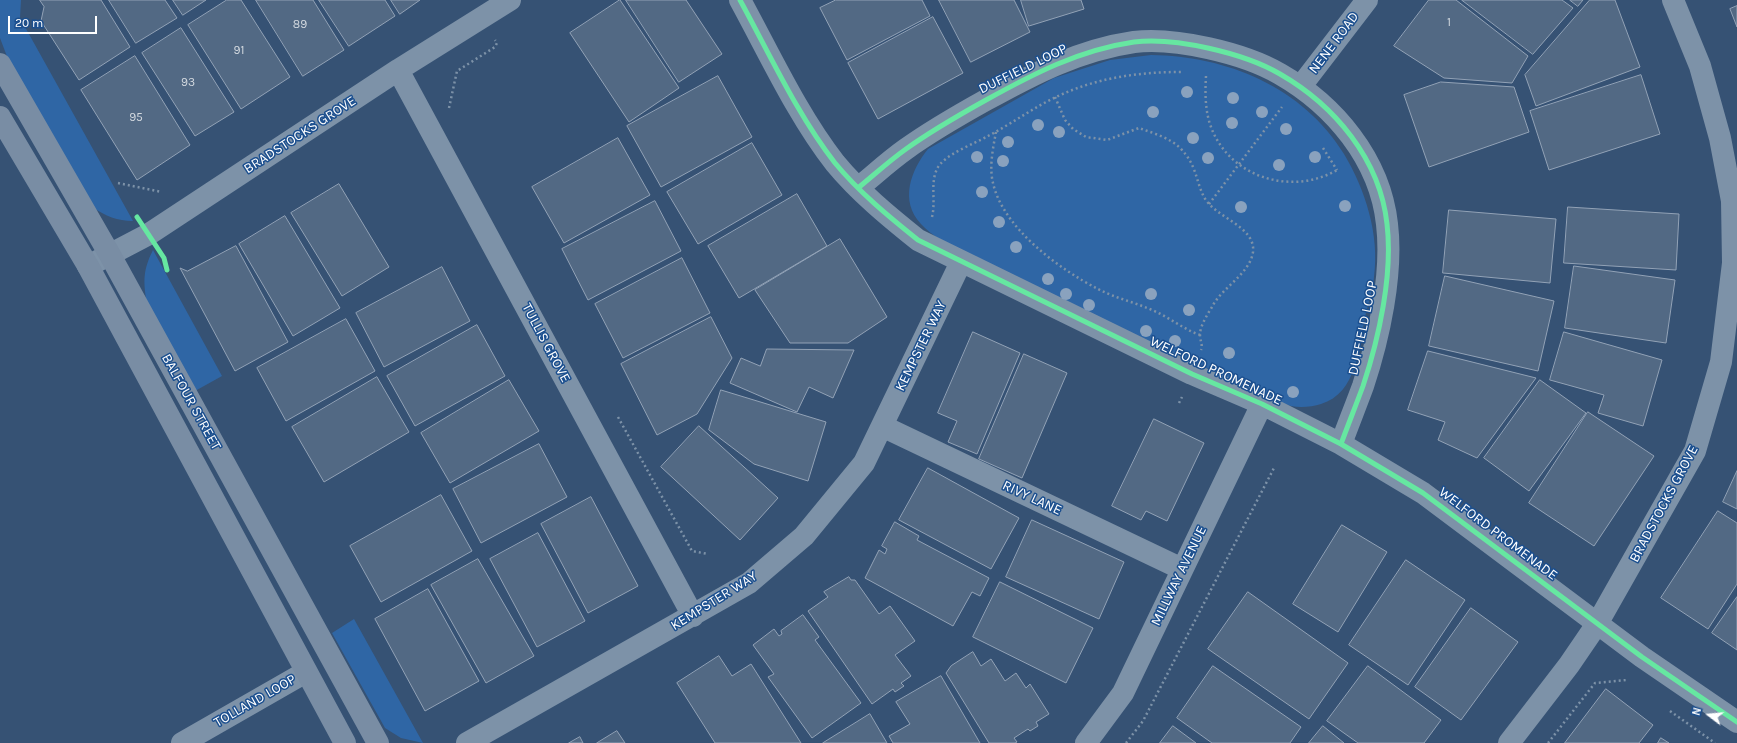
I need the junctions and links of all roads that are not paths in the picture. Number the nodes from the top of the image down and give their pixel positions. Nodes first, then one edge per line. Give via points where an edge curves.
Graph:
1 (510, 0) edge
2 (740, 0) edge
3 (1367, 0) edge
4 (1673, 0) edge
5 (0, 64) edge
6 (398, 70) junction
7 (1301, 86) junction
8 (0, 117) edge
9 (858, 188) junction
10 (1735, 201) edge
11 (110, 255) junction
12 (961, 262) junction
13 (88, 266) junction
14 (1262, 404) junction
15 (882, 426) junction
16 (1341, 444) junction
17 (1182, 569) junction
18 (694, 616) junction
19 (1597, 624) junction
20 (306, 672) junction
21 (1737, 722) edge
22 (182, 743) edge
23 (346, 743) edge
24 (378, 743) edge
25 (467, 743) edge
26 (1086, 743) edge
27 (1509, 743) edge

1 - 6 street, BRADSTOCKS GROVE
2 - 9 street, WELFORD PROMENADE via 808,125 835,163
3 - 7 street, NENE ROAD
4 - 10 street, BRADSTOCKS GROVE via 1700,66
5 - 11 street, BALFOUR STREET
6 - 11 street, BRADSTOCKS GROVE via 150,234
6 - 18 street, TULLIS GROVE
7 - 9 street, DUFFIELD LOOP via 1270,68 1219,50 1161,42 1136,42 1113,46 1057,63 969,110 906,149
7 - 16 street, DUFFIELD LOOP via 1326,107 1363,154 1377,186 1387,224 1386,288 1374,350
8 - 13 street, BALFOUR STREET
9 - 12 street, WELFORD PROMENADE via 918,240
10 - 19 street, BRADSTOCKS GROVE via 1734,263 1721,362 1695,451
11 - 13 street, BRADSTOCKS GROVE
11 - 24 street, BALFOUR STREET
12 - 14 street, WELFORD PROMENADE via 1192,374
12 - 15 street, KEMPSTER WAY
13 - 20 street, BALFOUR STREET
14 - 16 street, WELFORD PROMENADE
14 - 17 street, MILLWAY AVENUE
15 - 17 street, RIVY LANE
15 - 18 street, KEMPSTER WAY via 864,463 804,536 749,583
16 - 19 street, WELFORD PROMENADE via 1423,493
17 - 26 street, MILLWAY AVENUE via 1123,693
18 - 25 street, KEMPSTER WAY
19 - 21 street, WELFORD PROMENADE
19 - 27 street, BRADSTOCKS GROVE
20 - 22 street, TOLLAND LOOP
20 - 23 street, BALFOUR STREET

